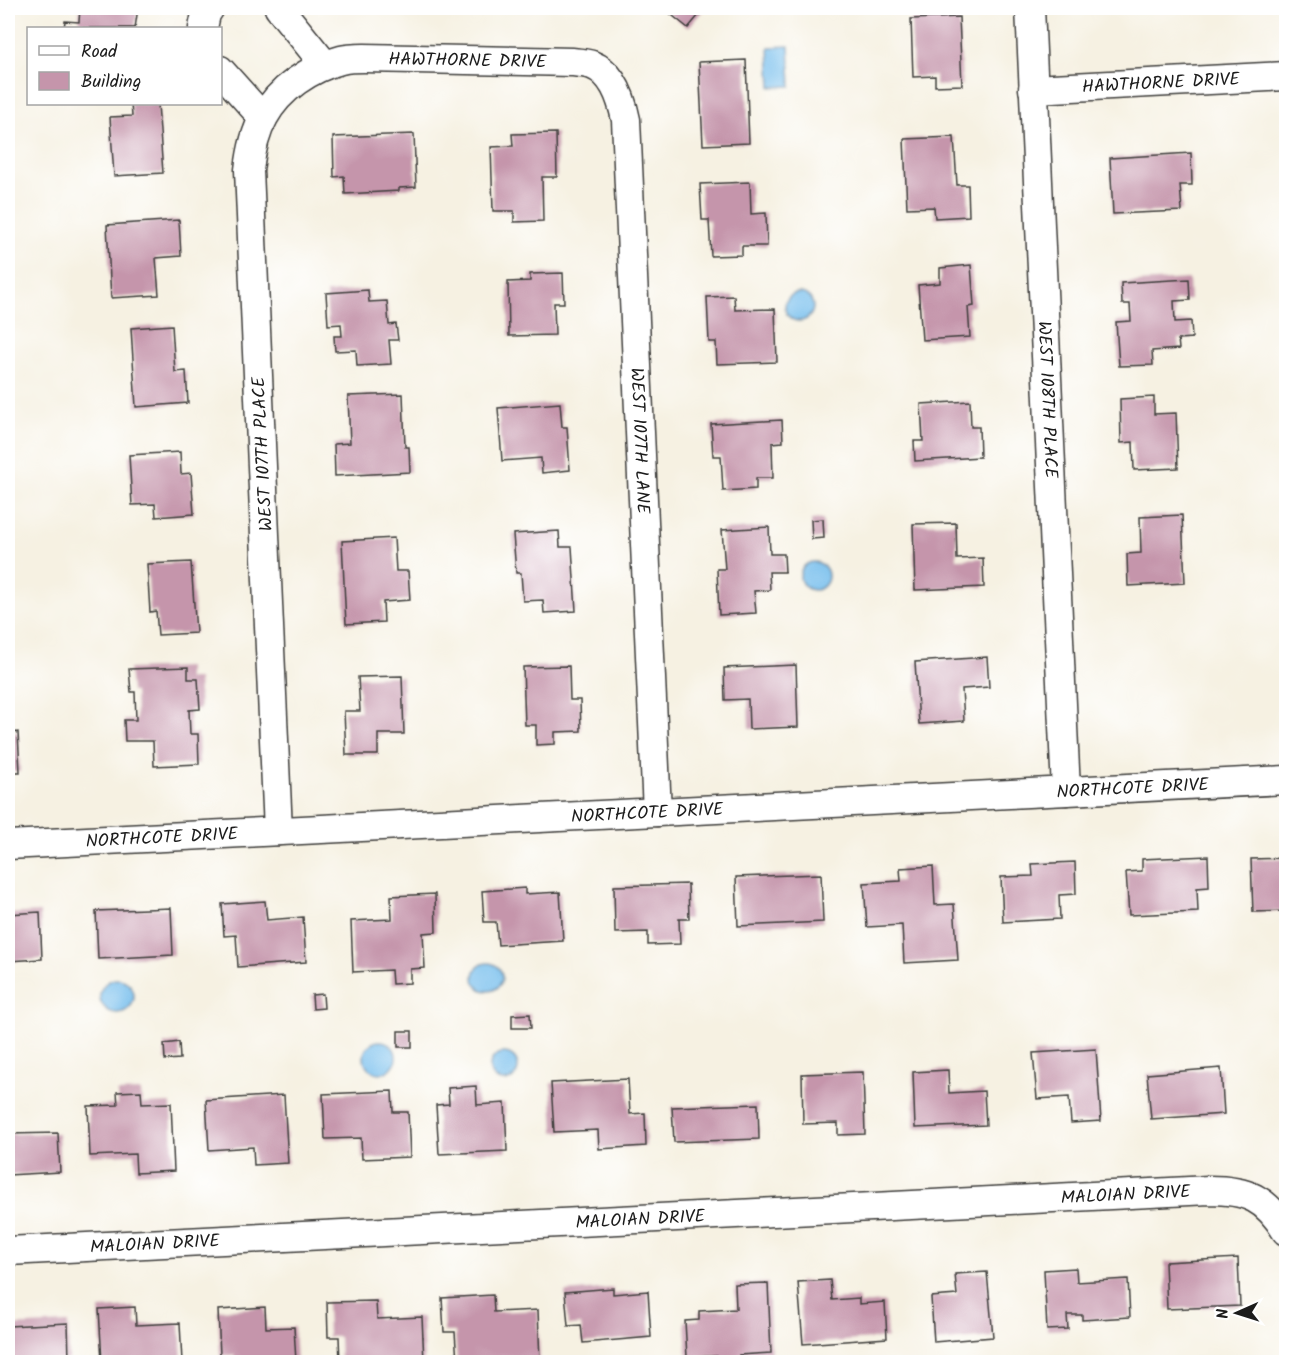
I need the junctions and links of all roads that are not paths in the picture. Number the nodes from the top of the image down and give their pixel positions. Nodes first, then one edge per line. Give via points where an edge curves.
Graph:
1 (210, 8) edge
2 (279, 8) edge
3 (1030, 8) edge
4 (203, 27) edge
5 (325, 65) junction
6 (222, 72) edge
7 (606, 75) joint
8 (1287, 76) edge
9 (288, 88) joint
10 (1033, 89) junction
11 (263, 118) junction
12 (1287, 780) edge
13 (1066, 790) junction
14 (657, 812) junction
15 (278, 831) junction
16 (8, 845) edge
17 (1287, 1231) edge
18 (8, 1251) edge

1 - 4 street
2 - 5 street
3 - 10 street, WEST 108TH PLACE
5 - 7 street, HAWTHORNE DRIVE via 363,58 573,62 592,65
5 - 9 street, HAWTHORNE DRIVE
6 - 11 street
7 - 14 street, WEST 107TH LANE via 622,102 626,120
8 - 10 street, HAWTHORNE DRIVE
9 - 11 street, WEST 107TH PLACE
10 - 13 street, WEST 108TH PLACE
11 - 15 street, WEST 107TH PLACE via 249,170
12 - 13 street, NORTHCOTE DRIVE
13 - 14 street, NORTHCOTE DRIVE
14 - 15 street, NORTHCOTE DRIVE
15 - 16 street, NORTHCOTE DRIVE
17 - 18 street, MALOIAN DRIVE via 1257,1198 1209,1190

